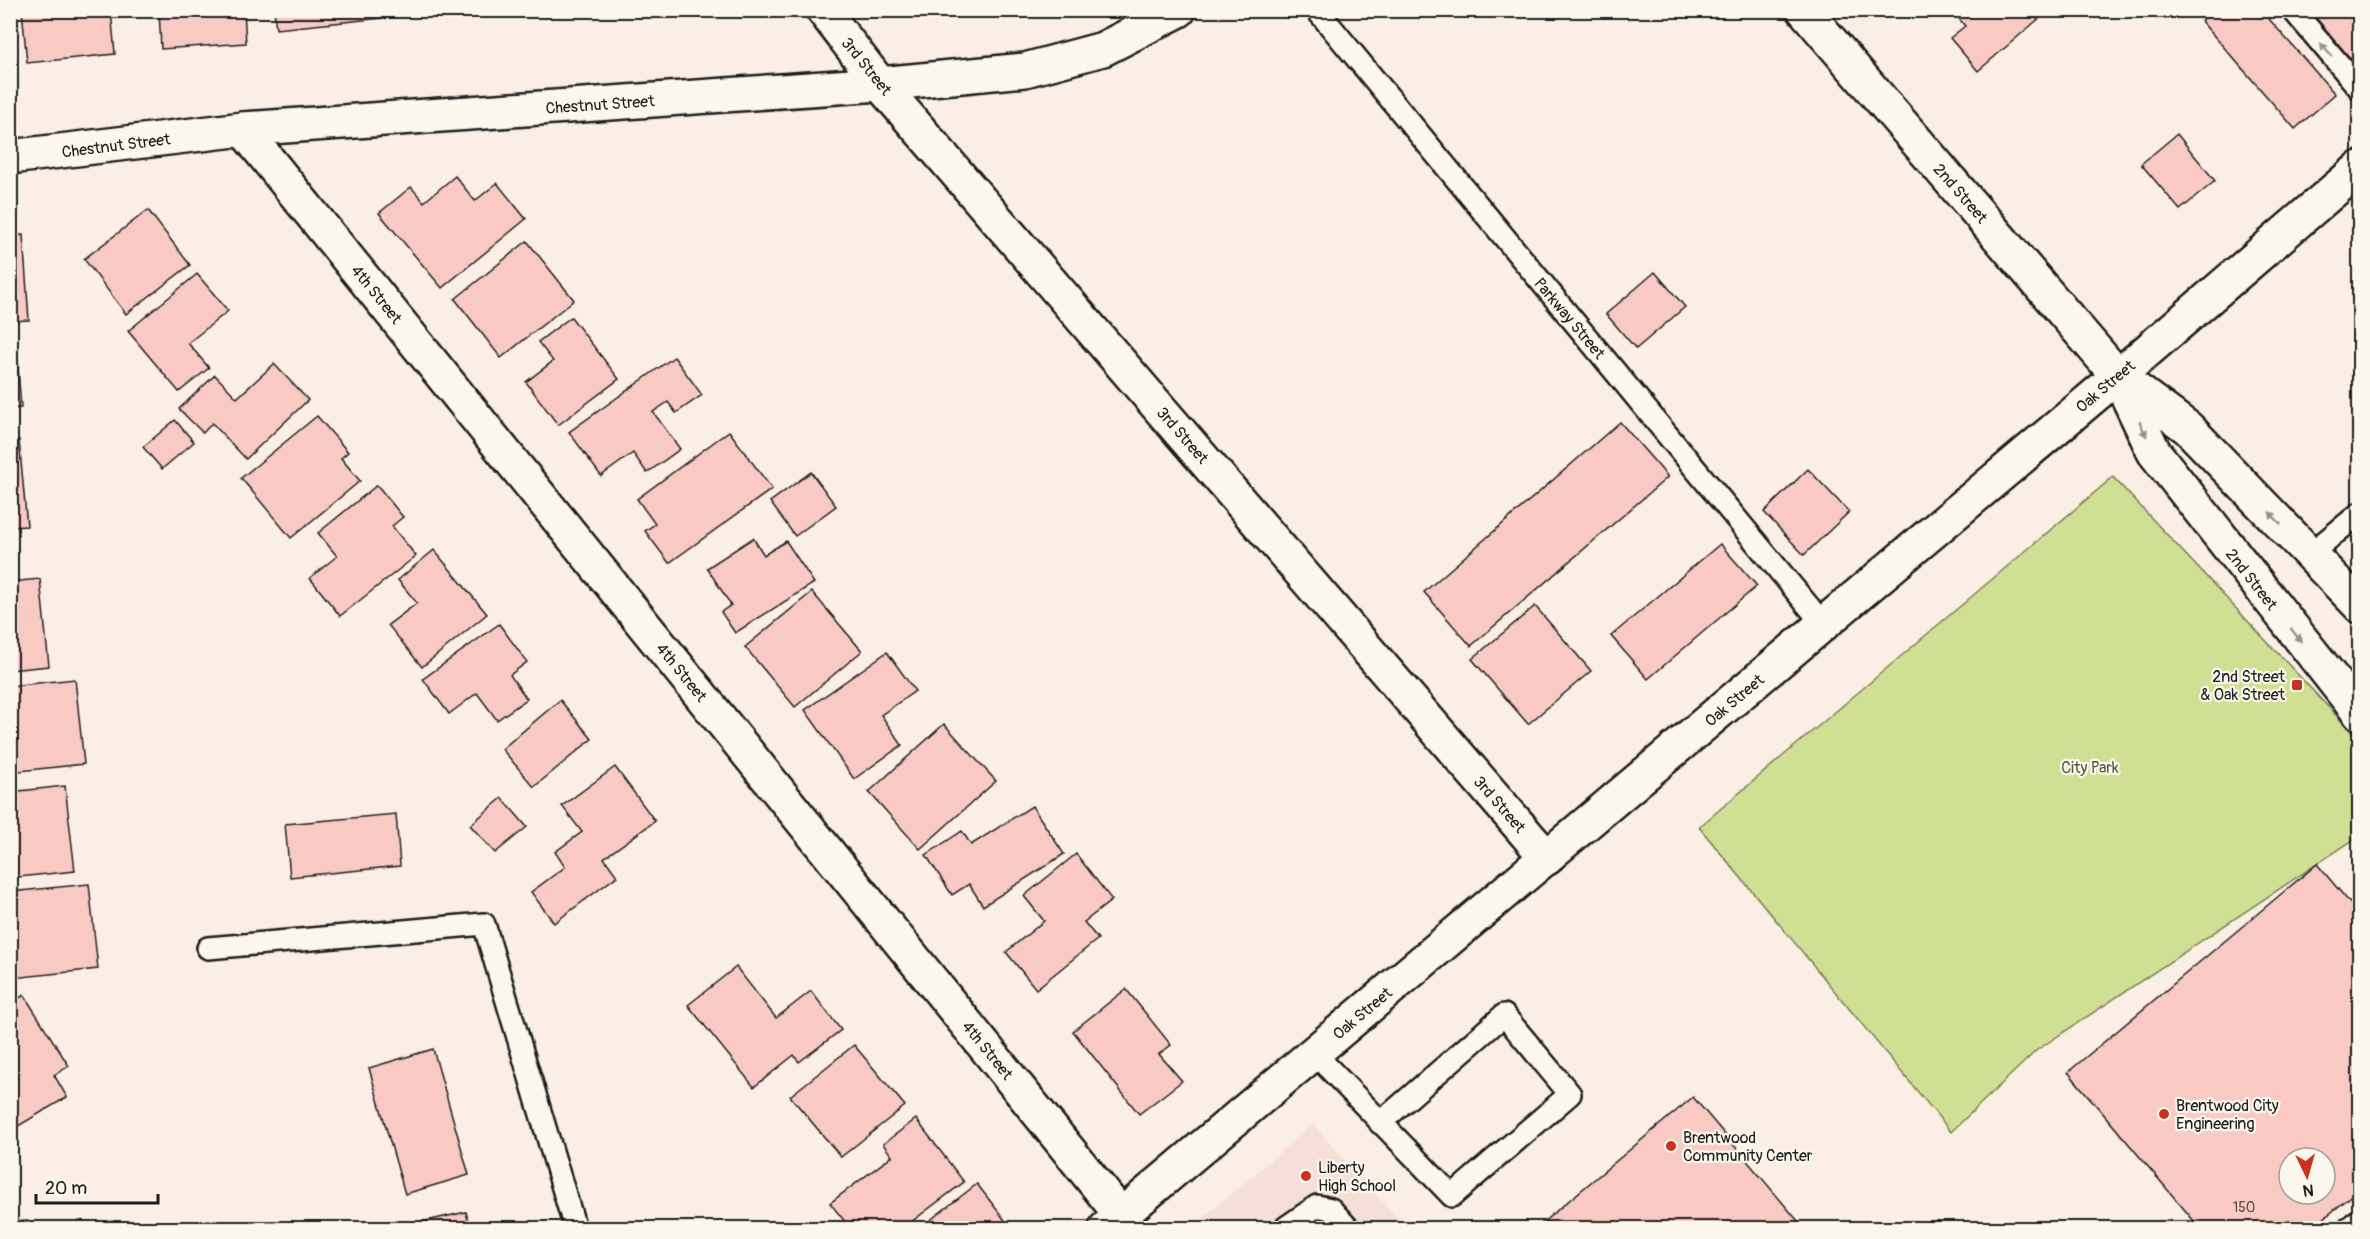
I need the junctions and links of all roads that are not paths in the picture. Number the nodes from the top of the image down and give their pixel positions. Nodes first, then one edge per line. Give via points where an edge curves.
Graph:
1 (823, 10) edge
2 (1179, 10) edge
3 (1317, 10) edge
4 (1803, 10) edge
5 (2293, 10) edge
6 (880, 84) junction
7 (2360, 89) edge
8 (243, 129) junction
9 (10, 157) edge
10 (2360, 168) edge
11 (2118, 376) junction
12 (2360, 513) edge
13 (2310, 554) junction
14 (2360, 606) edge
15 (1824, 625) junction
16 (2360, 714) edge
17 (1547, 858) junction
18 (208, 948) dead end
19 (1314, 1053) junction
20 (1380, 1123) junction
21 (2360, 1219) edge
22 (1114, 1222) edge
23 (575, 1228) edge
24 (1285, 1228) edge
25 (1348, 1228) edge
26 (2349, 1228) edge

1 - 6 street, 3rd Street
2 - 6 street, Chestnut Street via 1103,49 1025,70
3 - 15 lane, Parkway Street
4 - 11 street, 2nd Street
7 -> 5 lane
6 - 8 street, Chestnut Street
6 - 17 street, 3rd Street
8 - 9 street, Chestnut Street
8 - 22 street, 4th Street
10 - 11 street, Oak Street
13 -> 11 street, 2nd Street via 2188,428
11 - 15 street, Oak Street
11 -> 16 street, 2nd Street via 2154,452
12 - 13 lane
13 - 14 street, 2nd Street
15 - 17 street, Oak Street
17 - 19 street, Oak Street
18 - 23 lane via 484,924
19 - 20 lane
19 - 22 street, Oak Street
20 - 20 lane via 1452,1196 1570,1094 1504,1015
21 - 26 lane
24 - 25 lane via 1317,1206 1331,1209

